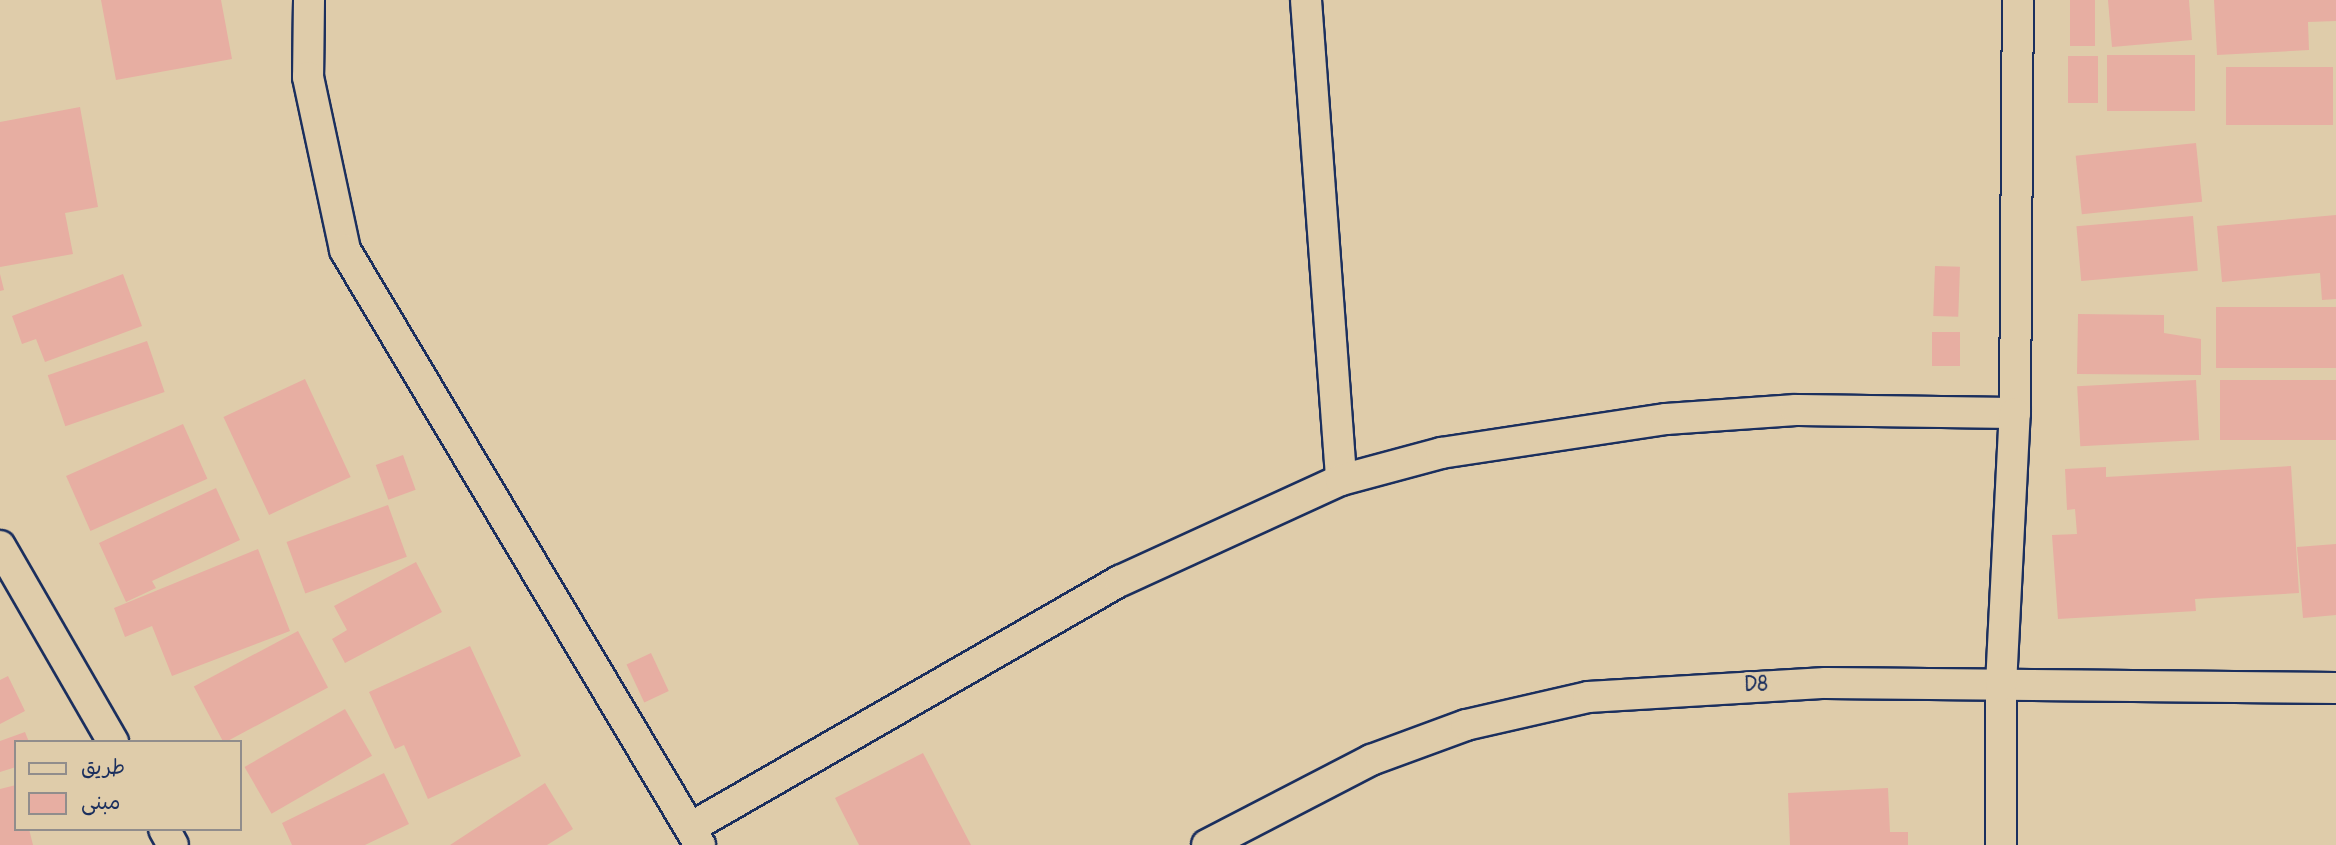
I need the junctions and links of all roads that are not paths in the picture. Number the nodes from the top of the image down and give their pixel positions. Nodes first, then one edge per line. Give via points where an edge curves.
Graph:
1 (309, 0) edge
2 (1306, 0) edge
3 (2018, 0) edge
4 (2015, 413) junction
5 (1341, 480) junction
6 (1, 553) edge
7 (2001, 685) junction
8 (2336, 688) edge
9 (112, 740) edge
10 (695, 837) edge
11 (1207, 845) edge
12 (2001, 845) edge

1 - 10 street via 308,77 345,250
2 - 5 street
3 - 4 street
4 - 5 street via 1796,410 1666,419 1441,453
4 - 7 street
5 - 10 street via 1121,580
6 - 9 street
7 - 8 street, D8
7 - 11 street, D8 via 1703,686 1588,697 1466,725 1371,760
7 - 12 street

